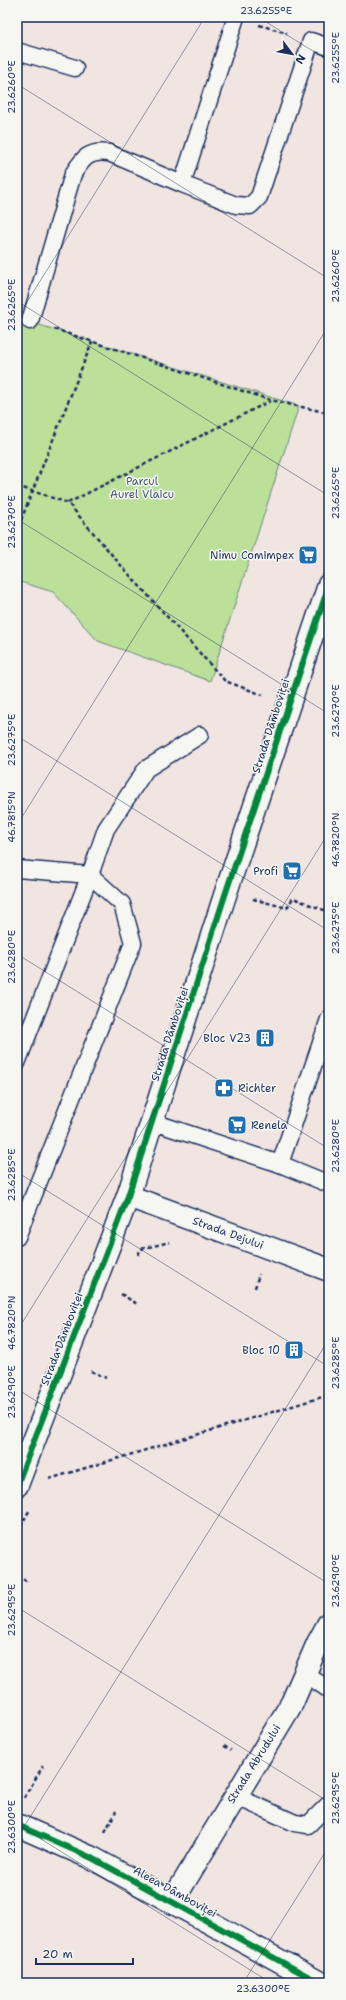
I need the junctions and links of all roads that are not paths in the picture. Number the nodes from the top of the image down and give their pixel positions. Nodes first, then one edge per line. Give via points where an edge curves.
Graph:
1 (236, 17) edge
2 (329, 47) edge
3 (17, 51) edge
4 (75, 68) dead end
5 (182, 184) junction
6 (30, 321) road end
7 (329, 585) edge
8 (200, 735) dead end
9 (17, 869) edge
10 (90, 875) junction
11 (329, 1019) edge
12 (17, 1062) edge
13 (153, 1122) junction
14 (280, 1164) junction
15 (329, 1184) edge
16 (128, 1196) junction
17 (17, 1238) edge
18 (329, 1270) edge
19 (23, 1454) edge
20 (17, 1485) edge
21 (329, 1623) edge
22 (306, 1674) junction
23 (329, 1690) edge
24 (234, 1796) junction
25 (329, 1804) edge
26 (17, 1825) edge
27 (172, 1902) junction
28 (320, 1983) edge

1 - 5 lane
2 - 5 lane via 310,41 257,201 250,206 236,205
3 - 4 lane
5 - 6 lane via 109,153 98,151 89,154 73,174
7 - 13 street, Strada Dâmboviței via 226,892
8 - 10 lane via 146,769 106,829
9 - 10 lane
10 - 12 lane
10 - 17 lane via 122,904 132,943
11 - 14 lane
13 - 14 lane
13 - 16 street, Strada Dâmboviței
14 - 15 lane
16 - 18 street, Strada Dejului
16 - 19 street, Strada Dâmboviței
19 - 20 street, Strada Dâmboviței
21 - 22 street, Strada Abrudului
22 - 23 lane
22 - 24 street, Strada Abrudului via 292,1702
24 - 25 lane via 295,1823 308,1825
24 - 27 street, Strada Abrudului
26 - 27 street, Aleea Dâmboviței via 92,1858
27 - 28 street, Aleea Dâmboviței

